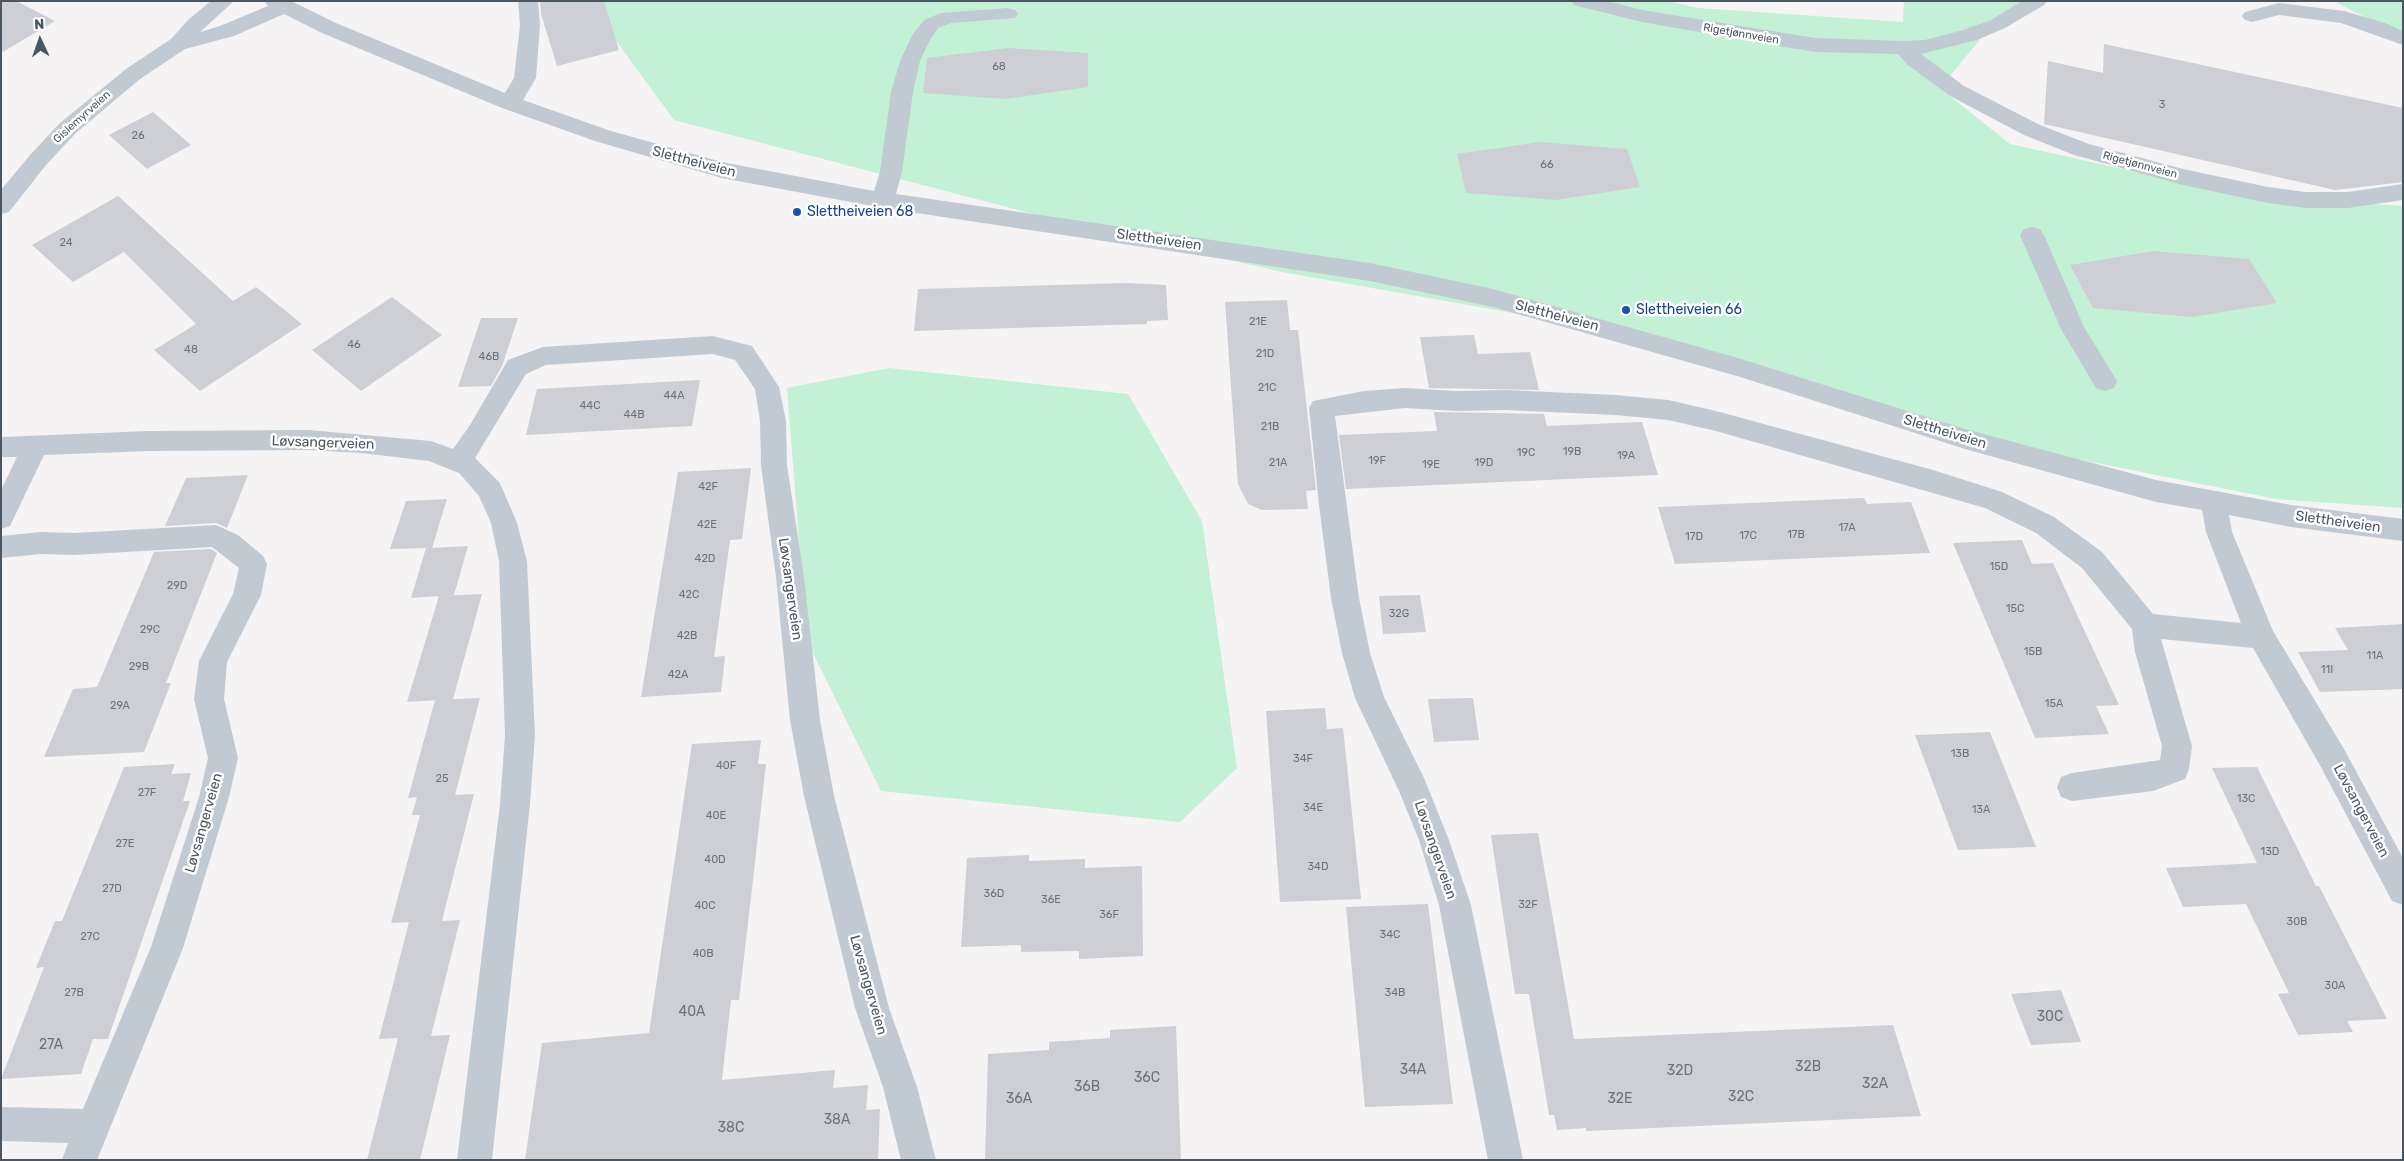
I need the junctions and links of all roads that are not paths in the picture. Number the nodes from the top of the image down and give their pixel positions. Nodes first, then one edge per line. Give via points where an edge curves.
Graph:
1 (224, 1) edge
2 (528, 1) edge
3 (1581, 1) edge
4 (2037, 1) edge
5 (279, 4) edge
6 (1008, 14) dead end
7 (2252, 16) dead end
8 (2403, 39) edge
9 (178, 44) junction
10 (1904, 48) junction
11 (510, 103) junction
12 (2403, 192) edge
13 (883, 200) junction
14 (1, 206) edge
15 (2032, 235) dead end
16 (2105, 381) dead end
17 (1, 447) edge
18 (36, 448) junction
19 (458, 462) junction
20 (2214, 503) junction
21 (1, 518) edge
22 (2403, 530) edge
23 (1, 547) edge
24 (2145, 625) junction
25 (2261, 637) junction
26 (2072, 787) dead end
27 (2403, 890) edge
28 (1, 1124) edge
29 (92, 1126) junction
30 (79, 1160) edge
31 (474, 1160) edge
32 (919, 1160) edge
33 (1506, 1160) edge

1 - 9 street, Gislemyrveien via 196,23
2 - 11 street via 530,25 524,78
3 - 10 street, Rigetjønnveien via 1642,16 1773,39 1816,45
4 - 10 street, Rigetjønnveien via 1998,24 1970,35 1925,47
5 - 9 street, Gislemyrveien via 227,31
5 - 11 street, Slettheiveien
6 - 13 street via 948,18 931,24 920,39 902,92 891,172
7 - 8 street via 2280,9 2308,11 2344,17
9 - 14 street, Gislemyrveien via 133,74 68,128
10 - 12 street, Rigetjønnveien via 1956,91 2032,130 2082,150 2183,176 2305,200 2348,200
11 - 13 street, Slettheiveien via 603,136 712,167
13 - 20 street, Slettheiveien via 1370,272 1493,298 1728,365 2001,449 2156,491
15 - 16 street via 2073,329
17 - 18 street, Løvsangerveien
18 - 19 street, Løvsangerveien via 148,441 309,440 431,451
18 - 21 street
19 - 31 street, Løvsangerveien via 468,466 490,490 504,523 513,561 520,734 515,804
19 - 32 street, Løvsangerveien via 517,367 543,356 714,345 743,353 767,387 805,720 819,796 872,1008 900,1087
20 - 22 street, Slettheiveien
20 - 25 street via 2219,532
23 - 29 street, Løvsangerveien via 216,536 253,564 247,595 212,661 209,699 223,758 214,797 167,948
24 - 25 street
24 - 26 street via 2149,652 2177,746 2174,769 2153,778
24 - 33 street, Løvsangerveien via 2092,560 2045,525 1993,500 1716,421 1668,410 1624,406 1405,398 1322,408 1338,549 1356,653 1370,698 1434,840 1454,905
25 - 27 street, Løvsangerveien via 2333,759
28 - 29 street
29 - 30 street, Løvsangerveien

